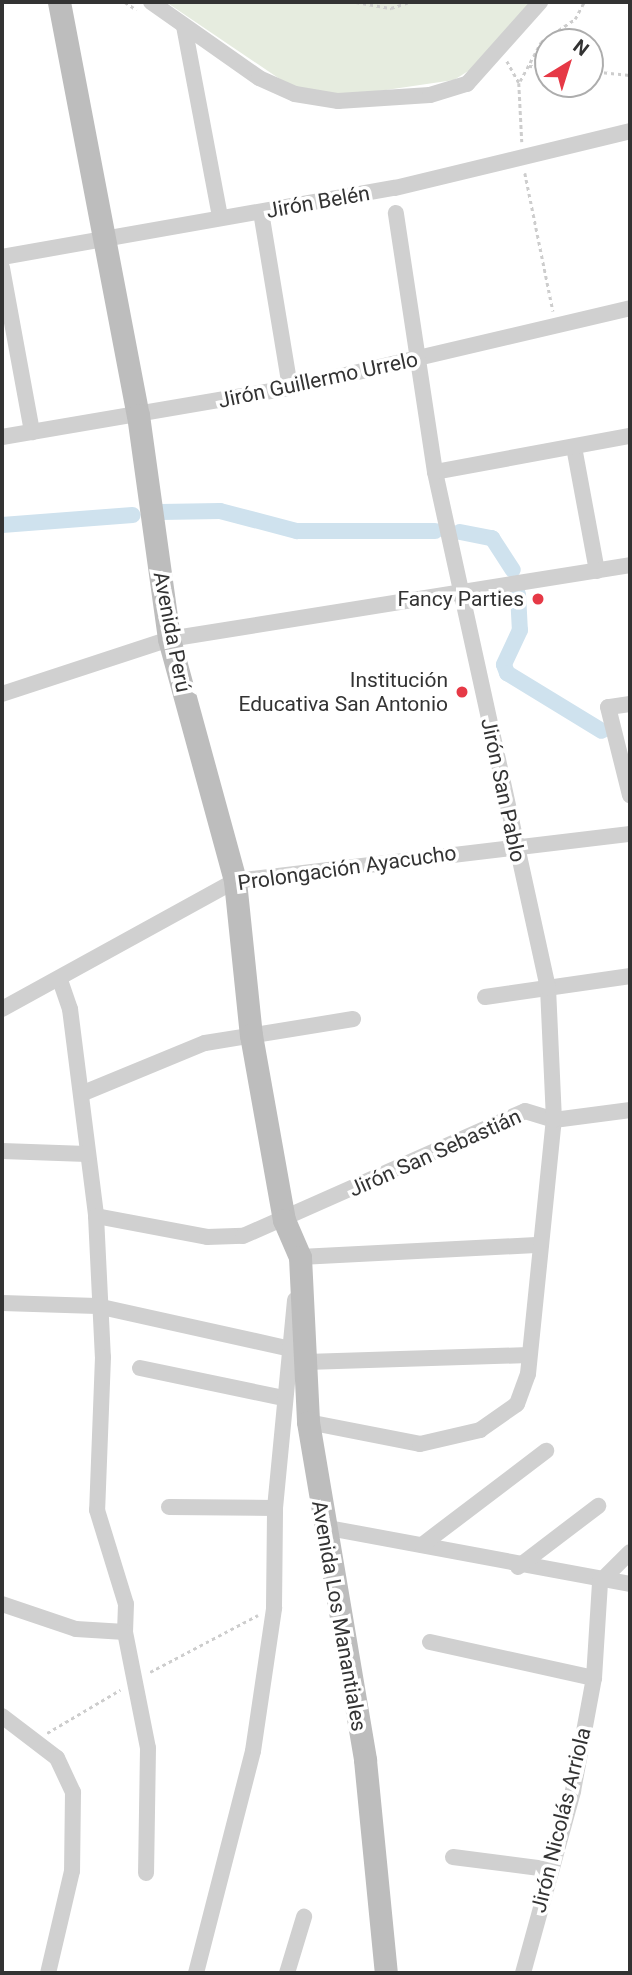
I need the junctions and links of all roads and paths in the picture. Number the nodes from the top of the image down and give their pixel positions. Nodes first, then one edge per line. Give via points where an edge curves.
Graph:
1 (59, 2) edge
2 (125, 2) edge
3 (356, 2) edge
4 (410, 2) edge
5 (540, 2) edge
6 (584, 2) edge
7 (147, 8) edge
8 (184, 26) junction
9 (512, 52) dead end
10 (506, 59) junction
11 (499, 66) dead end
12 (529, 66) junction
13 (534, 66) edge
14 (604, 72) edge
15 (630, 75) edge
16 (519, 83) junction
17 (630, 131) edge
18 (523, 161) junction
19 (261, 212) junction
20 (396, 213) dead end
21 (220, 216) junction
22 (103, 240) junction
23 (2, 257) edge
24 (2, 268) edge
25 (630, 308) edge
26 (556, 324) junction
27 (419, 360) junction
28 (290, 388) junction
29 (138, 415) junction
30 (32, 432) junction
31 (630, 436) edge
32 (2, 437) edge
33 (573, 447) junction
34 (435, 472) junction
35 (630, 565) edge
36 (597, 571) junction
37 (462, 594) junction
38 (169, 639) junction
39 (2, 694) edge
40 (630, 704) edge
41 (630, 795) edge
42 (630, 834) edge
43 (514, 846) junction
44 (235, 881) junction
45 (630, 976) edge
46 (60, 980) junction
47 (548, 988) junction
48 (485, 997) dead end
49 (2, 1009) edge
50 (352, 1019) dead end
51 (251, 1035) junction
52 (81, 1094) junction
53 (630, 1110) edge
54 (554, 1120) junction
55 (2, 1151) edge
56 (87, 1154) junction
57 (96, 1216) junction
58 (284, 1220) junction
59 (541, 1245) junction
60 (300, 1257) junction
61 (302, 1282) junction
62 (2, 1303) edge
63 (97, 1306) junction
64 (287, 1348) junction
65 (529, 1355) junction
66 (306, 1362) junction
67 (140, 1368) dead end
68 (282, 1398) junction
69 (308, 1422) junction
70 (546, 1451) dead end
71 (598, 1506) dead end
72 (169, 1507) dead end
73 (275, 1508) junction
74 (323, 1527) junction
75 (422, 1545) junction
76 (630, 1552) edge
77 (518, 1567) junction
78 (600, 1582) junction
79 (630, 1584) edge
80 (2, 1604) edge
81 (274, 1608) junction
82 (125, 1632) junction
83 (430, 1642) dead end
84 (594, 1678) junction
85 (137, 1679) junction
86 (2, 1716) edge
87 (38, 1738) junction
88 (453, 1857) dead end
89 (547, 1869) junction
90 (146, 1873) dead end
91 (304, 1917) dead end
92 (48, 1973) edge
93 (196, 1973) edge
94 (287, 1973) edge
95 (386, 1973) edge
96 (523, 1973) edge

1 - 22 street, Avenida Perú
2 - 7 path
3 - 4 path via 391,8
5 - 8 street via 467,84 417,96 338,101 295,94 259,78
6 - 12 path via 575,19 541,43
7 - 8 street
8 - 21 street
9 - 10 path
10 - 11 path
10 - 16 path
12 - 13 path
12 - 16 path
14 - 15 path
16 - 18 path
17 - 18 street, Jirón Belén
18 - 19 street, Jirón Belén
18 - 26 path
19 - 21 street, Jirón Belén
19 - 28 street
20 - 27 street, Jirón San Pablo
21 - 22 street, Jirón Belén
22 - 23 street, Jirón Belén
22 - 29 street, Avenida Perú
24 - 30 street
25 - 26 street, Jirón Guillermo Urrelo
26 - 27 street, Jirón Guillermo Urrelo
27 - 28 street, Jirón Guillermo Urrelo
27 - 34 street, Jirón San Pablo
28 - 29 street, Jirón Guillermo Urrelo
29 - 30 street, Jirón Guillermo Urrelo
29 - 38 street, Avenida Perú
30 - 32 street, Jirón Guillermo Urrelo
31 - 33 street
33 - 34 street
33 - 36 street
34 - 37 street, Jirón San Pablo
35 - 36 street
36 - 37 street
37 - 38 street
37 - 43 street, Jirón San Pablo
38 - 39 street
38 - 44 street, Avenida Perú
40 - 41 street via 608,707
42 - 43 street, Prolongación Ayacucho
43 - 44 street, Prolongación Ayacucho
43 - 47 street, Jirón San Pablo
44 - 46 street, Prolongación Ayacucho
44 - 51 street, Avenida Perú
45 - 47 street
46 - 49 street, Prolongación Ayacucho
46 - 52 street
47 - 48 street
47 - 54 street, Jirón San Pablo
50 - 51 street
51 - 52 street via 192,1048
51 - 58 street, Avenida Perú
52 - 56 street
53 - 54 street, Jirón San Sebastián
54 - 58 street, Jirón San Sebastián via 525,1111
54 - 59 street, Jirón San Pablo
55 - 56 street
56 - 57 street
57 - 58 street, Jirón San Sebastián via 227,1238
57 - 63 street
58 - 60 street, Avenida Perú
59 - 60 street
59 - 65 street, Jirón San Pablo
60 - 61 street, Avenida Los Manantiales
61 - 64 street
61 - 66 street, Avenida Los Manantiales
62 - 63 street
63 - 64 street
63 - 82 street via 103,1357 97,1510 126,1604
64 - 68 street
65 - 66 street
65 - 69 street, Jirón San Pablo via 517,1404 461,1437 420,1444
66 - 69 street, Avenida Los Manantiales
67 - 68 street
68 - 73 street
69 - 74 street, Avenida Los Manantiales
70 - 75 street
71 - 77 street
72 - 73 street
73 - 81 street
74 - 75 street
74 - 95 street, Avenida Los Manantiales via 365,1760
75 - 77 street
76 - 78 street
77 - 78 street
78 - 79 street
78 - 84 street, Jirón Nicolás Arriola
80 - 82 street via 76,1629
81 - 85 path
81 - 93 street via 253,1751
82 - 85 street
83 - 84 street
84 - 89 street, Jirón Nicolás Arriola via 573,1790
85 - 87 path
85 - 90 street via 148,1748
86 - 87 street
87 - 92 street via 68,1774 75,1838 60,1937
88 - 89 street
89 - 96 street, Jirón Nicolás Arriola
91 - 94 street

